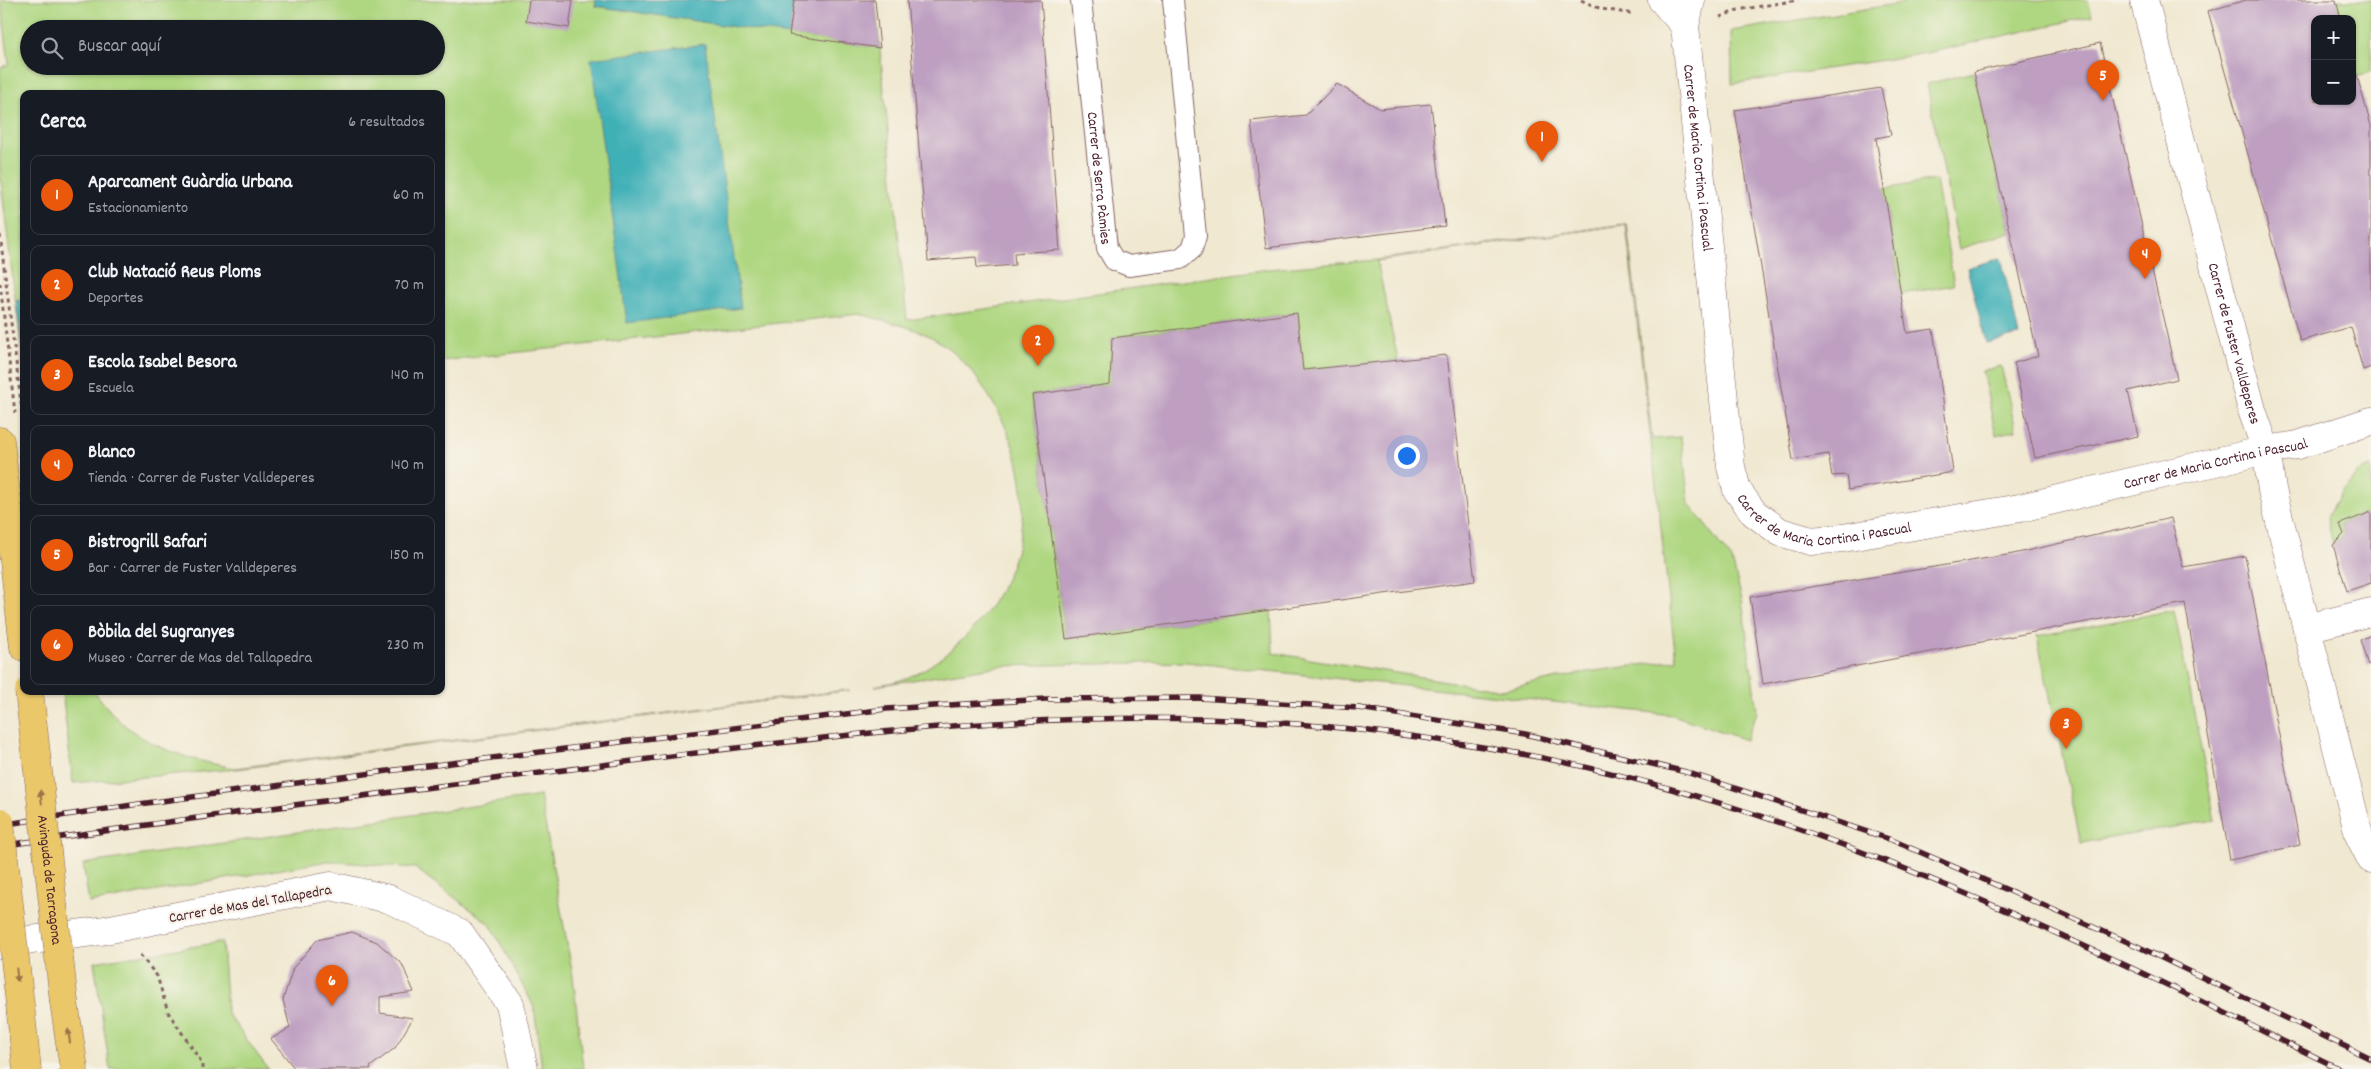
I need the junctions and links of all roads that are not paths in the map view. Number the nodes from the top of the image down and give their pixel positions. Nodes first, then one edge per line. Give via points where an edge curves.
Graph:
1 (1080, 0) edge
2 (1173, 0) edge
3 (1662, 0) edge
4 (1692, 0) edge
5 (2144, 0) edge
6 (1685, 26) junction
7 (2371, 421) edge
8 (0, 441) edge
9 (2266, 450) junction
10 (2371, 612) edge
11 (20, 613) edge
12 (2307, 628) junction
13 (29, 695) edge
14 (0, 822) edge
15 (2371, 858) edge
16 (0, 944) edge
17 (27, 1069) edge
18 (74, 1069) edge
19 (524, 1069) edge

1 - 2 lane, Carrer de Serra Pàmies via 1106,248 1114,260 1129,266 1180,259 1192,248 1196,236
3 - 6 street
4 - 6 street, Carrer de Maria Cortina i Pascual
5 - 9 street, Carrer de Fuster Valldeperes via 2252,410
6 - 9 street, Carrer de Maria Cortina i Pascual via 1730,467 1736,490 1754,513 1780,532 1811,540 1843,538 2020,508
7 - 9 street, Carrer de Maria Cortina i Pascual via 2298,446
8 - 11 main road
9 - 12 street, Carrer de Fuster Valldeperes via 2272,490
10 - 12 street
12 - 15 street, Carrer de Fuster Valldeperes via 2359,835
18 -> 13 main road, Avinguda de Tarragona, bridge
14 -> 17 main road, bridge
16 - 19 street, Carrer de Mas del Tallapedra via 100,931 331,886 389,899 460,933 510,1004

